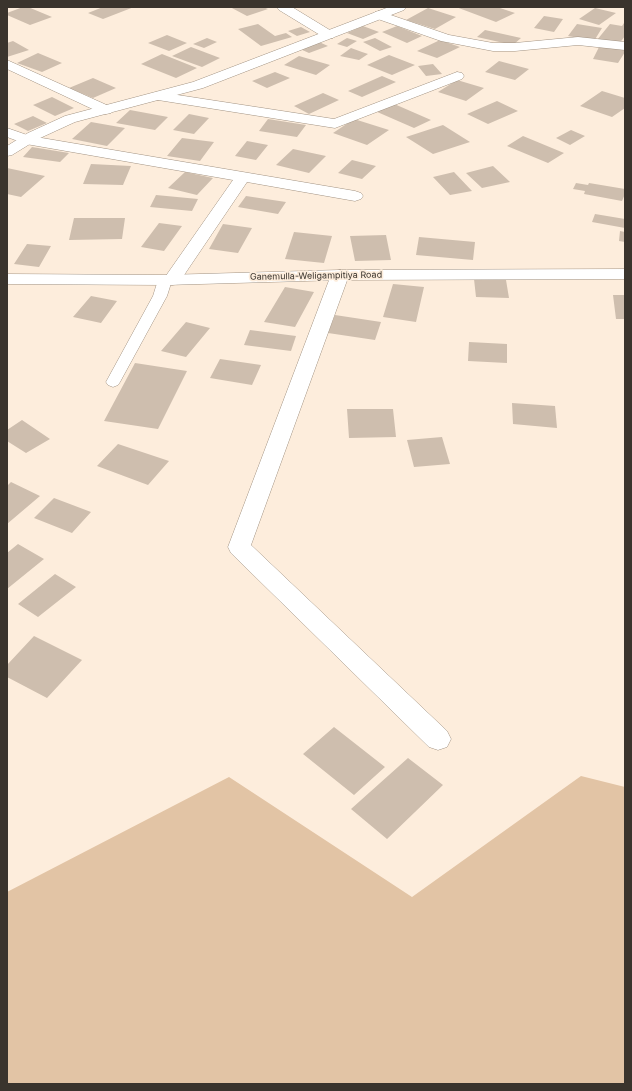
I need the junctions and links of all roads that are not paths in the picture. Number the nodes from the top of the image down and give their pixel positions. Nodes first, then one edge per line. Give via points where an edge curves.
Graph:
1 (283, 7) edge
2 (400, 7) edge
3 (379, 15) junction
4 (329, 35) junction
5 (625, 46) edge
6 (7, 64) edge
7 (457, 76) dead end
8 (158, 96) junction
9 (106, 110) junction
10 (7, 132) edge
11 (26, 140) junction
12 (7, 152) edge
13 (242, 177) junction
14 (355, 196) dead end
15 (625, 274) edge
16 (340, 275) junction
17 (7, 279) edge
18 (169, 280) junction
19 (113, 382) dead end
20 (438, 739) dead end

1 - 4 street
2 - 3 street
3 - 4 street
3 - 5 street via 446,38 493,47 578,41
4 - 8 street via 198,85
6 - 9 street
7 - 8 street via 335,124
8 - 9 street
9 - 11 street via 70,119
10 - 11 street
11 - 12 street
11 - 13 street
13 - 14 street
13 - 18 street
15 - 16 street, Ganemulla-Weligampitiya Road
16 - 18 street, Ganemulla-Weligampitiya Road
16 - 20 street via 239,547
17 - 18 street, Ganemulla-Weligampitiya Road
18 - 19 lane

